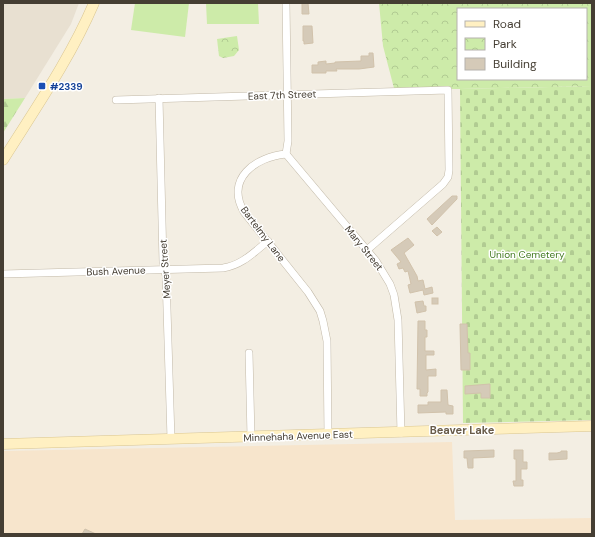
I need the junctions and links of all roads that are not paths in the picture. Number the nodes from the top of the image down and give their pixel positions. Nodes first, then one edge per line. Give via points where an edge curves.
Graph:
1 (94, 3) edge
2 (286, 3) edge
3 (287, 94) junction
4 (159, 98) junction
5 (116, 100) dead end
6 (286, 154) junction
7 (3, 160) edge
8 (268, 241) junction
9 (366, 250) junction
10 (165, 270) junction
11 (3, 274) edge
12 (249, 353) dead end
13 (592, 426) edge
14 (401, 433) junction
15 (328, 435) junction
16 (251, 437) junction
17 (171, 439) junction
18 (3, 444) edge

1 - 7 main road via 84,27
2 - 3 street
3 - 4 street, East 7th Street
3 - 6 street
3 - 9 street, East 7th Street via 448,90 448,177
4 - 5 street, East 7th Street
4 - 10 street, Meyer Street
6 - 8 street, Bartelmy Lane via 272,156 256,163 243,176 239,188 241,206
6 - 9 street, Mary Street
8 - 10 street, Bush Avenue via 246,260 231,267
8 - 15 street, Bartelmy Lane via 315,302 323,321 326,341
9 - 14 street, Mary Street via 384,273 397,308
10 - 11 street, Bush Avenue
10 - 17 street, Meyer Street
12 - 16 street
13 - 14 main road, Minnehaha Avenue East
14 - 15 main road, Minnehaha Avenue East
15 - 16 main road, Minnehaha Avenue East
16 - 17 main road, Minnehaha Avenue East
17 - 18 main road, Minnehaha Avenue East

